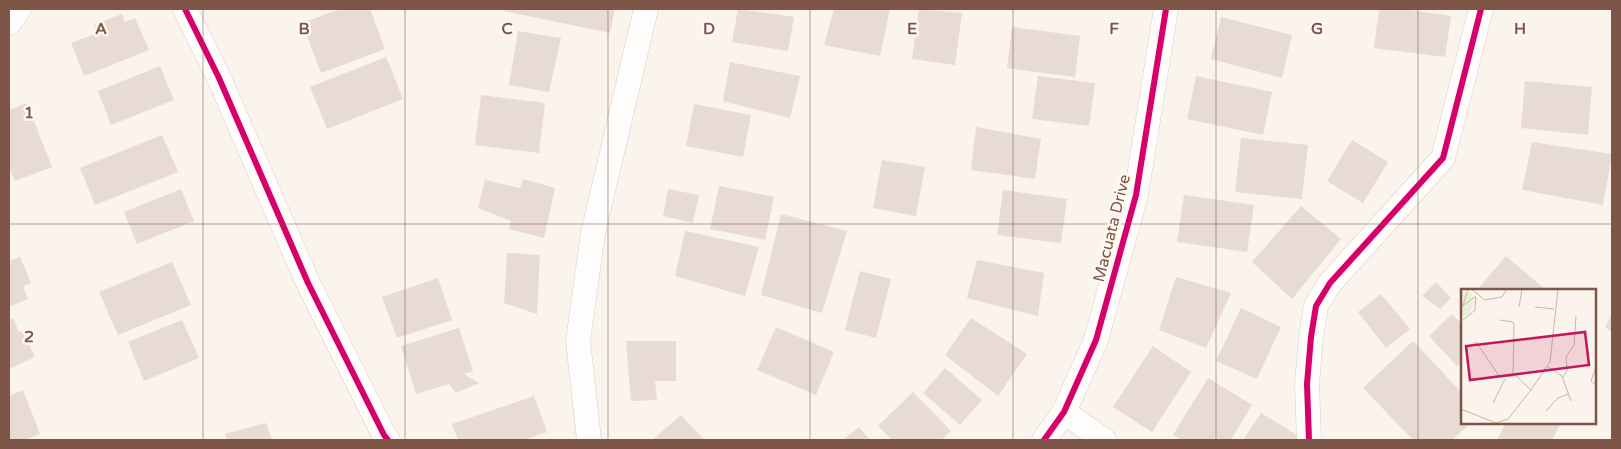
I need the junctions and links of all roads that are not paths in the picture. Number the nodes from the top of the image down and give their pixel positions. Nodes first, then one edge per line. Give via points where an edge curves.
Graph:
1 (19, 9) edge
2 (185, 9) edge
3 (646, 9) edge
4 (1166, 9) edge
5 (1481, 9) edge
6 (9, 23) edge
7 (1064, 412) junction
8 (388, 440) edge
9 (589, 440) edge
10 (1044, 440) edge
11 (1104, 440) edge
12 (1309, 440) edge

1 - 6 street
2 - 8 street via 219,78 308,283
3 - 9 street via 592,233 578,341
4 - 7 street, Macuata Drive via 1136,195 1096,340
5 - 12 street via 1443,158 1330,283 1316,306 1307,384
7 - 10 street, Macuata Drive
7 - 11 street

